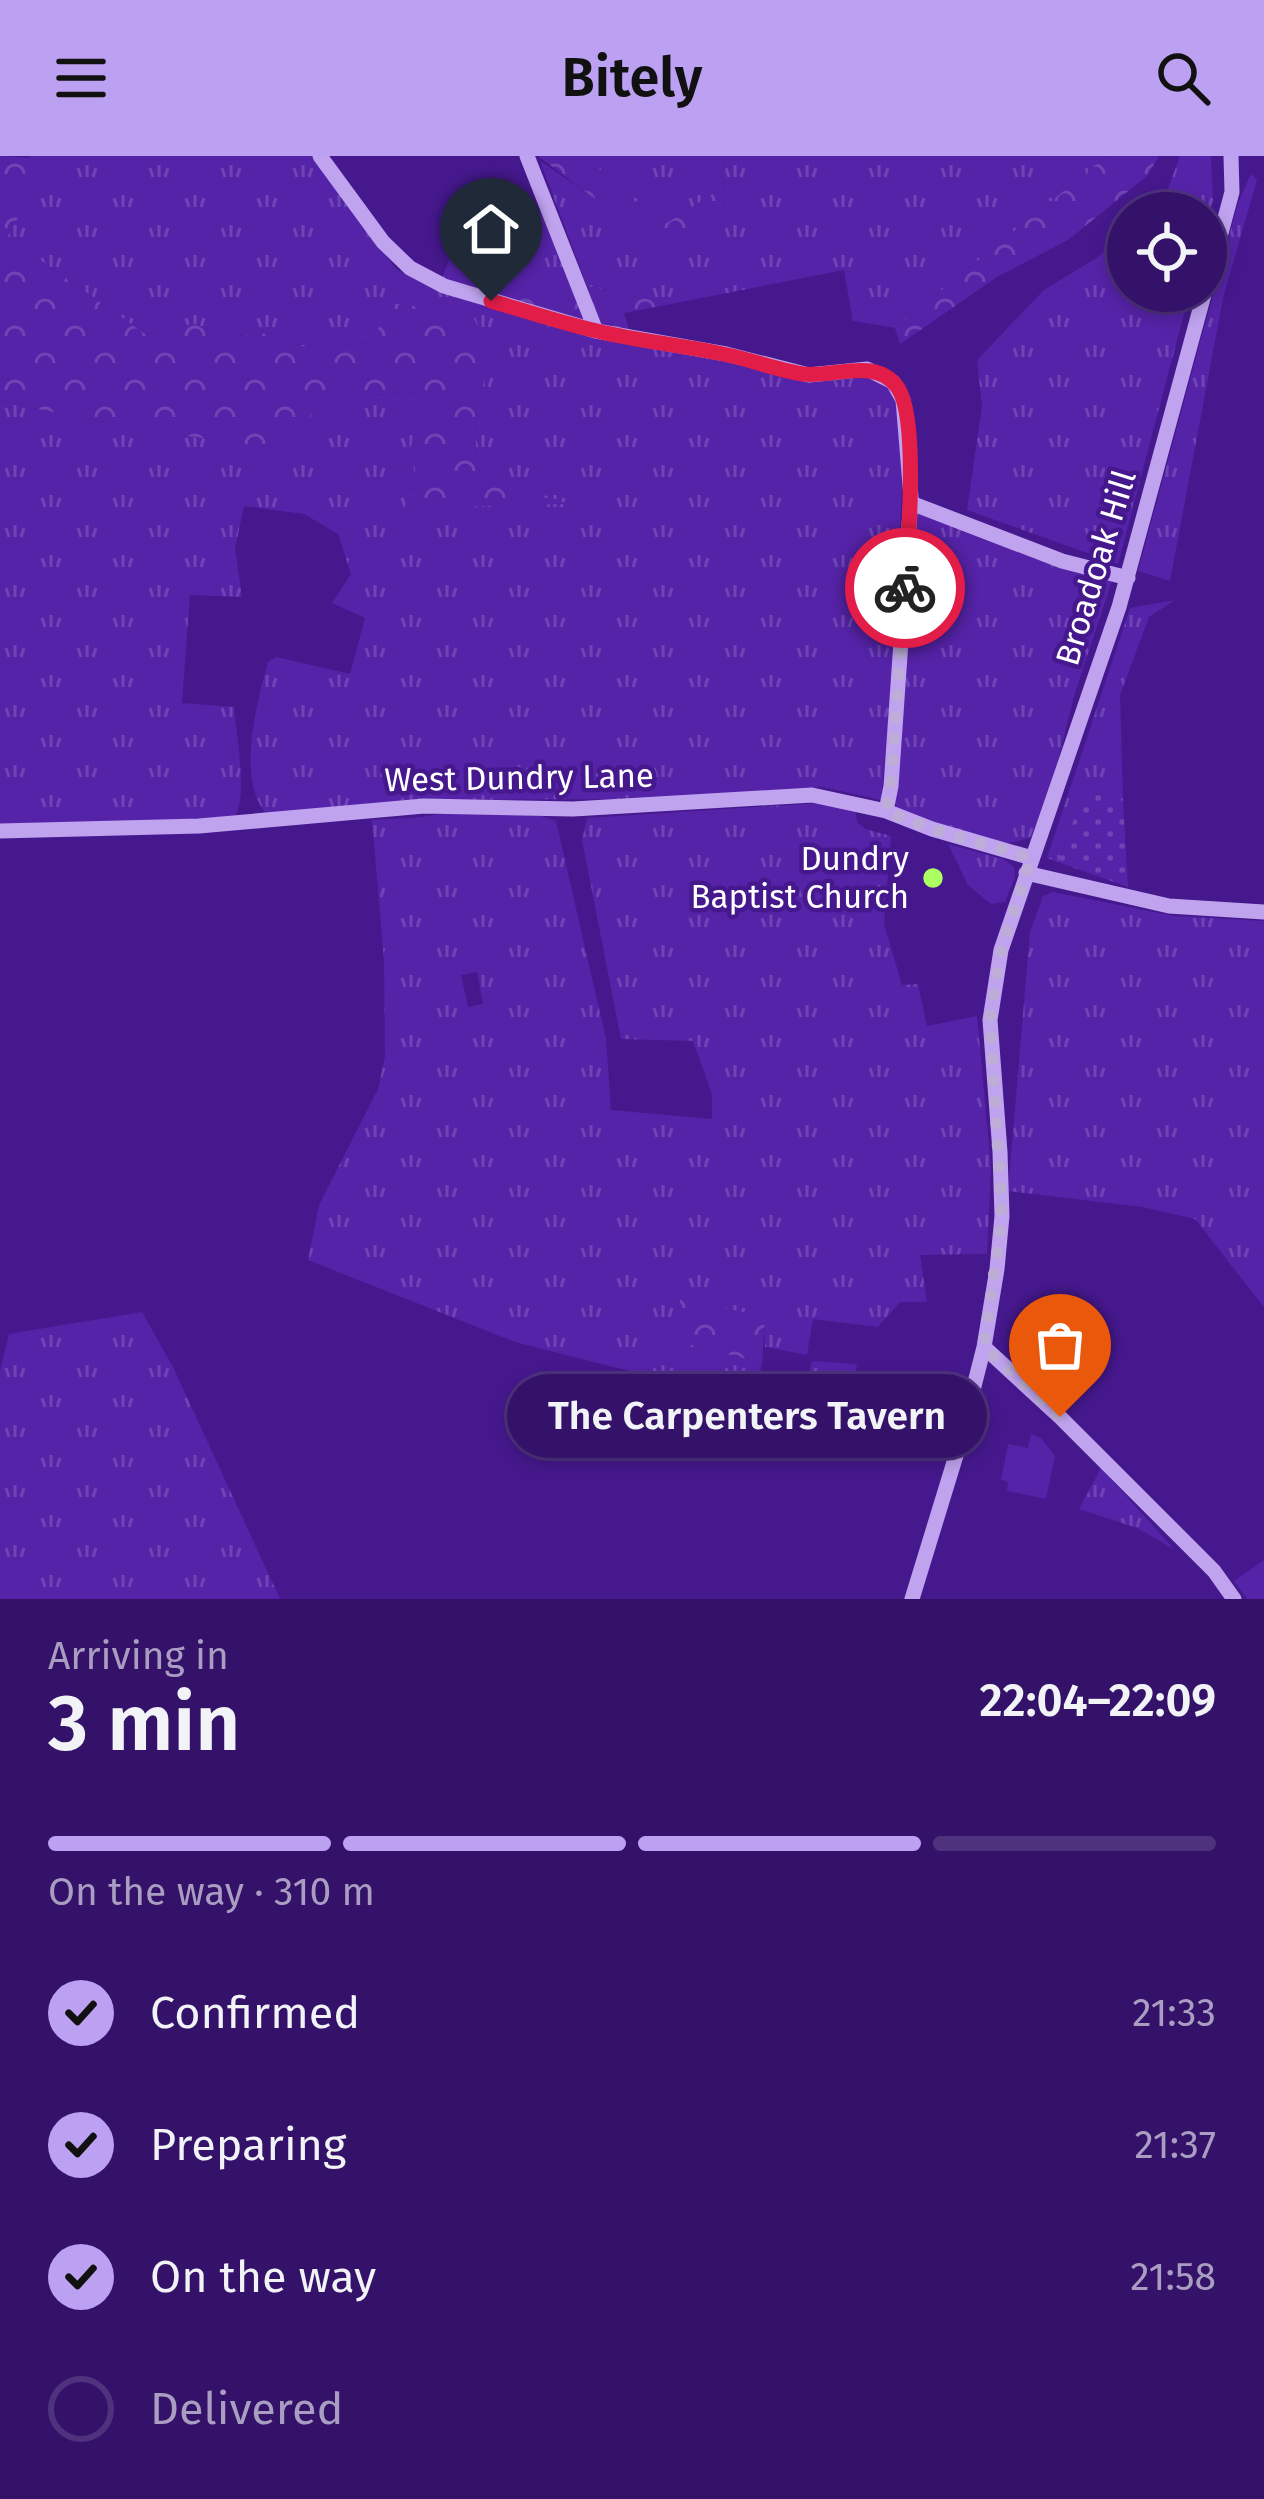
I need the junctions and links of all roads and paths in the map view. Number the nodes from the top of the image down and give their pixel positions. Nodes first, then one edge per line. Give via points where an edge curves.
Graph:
1 (320, 156) edge
2 (527, 156) edge
3 (1231, 156) edge
4 (1227, 211) edge
5 (1200, 312) edge
6 (596, 331) junction
7 (911, 503) junction
8 (1128, 578) junction
9 (886, 811) junction
10 (0, 831) edge
11 (1029, 866) junction
12 (1264, 912) edge
13 (984, 1347) junction
14 (912, 1599) edge
15 (1234, 1599) edge

1 - 6 street via 410,268 444,286
2 - 6 street
3 - 4 street, Broadoak Hill
5 - 8 street, Broadoak Hill
6 - 7 street via 809,375 883,375 903,400
7 - 8 street
7 - 9 street
8 - 11 street, Broadoak Hill
9 - 10 street, West Dundry Lane via 812,795 573,808 424,806 200,826
9 - 11 street, West Dundry Lane
11 - 12 street, West Dundry Lane via 1169,906
11 - 13 street, Broadoak Hill via 1001,950 990,1020 1002,1216
13 - 14 street, Broadoak Hill
13 - 15 street

